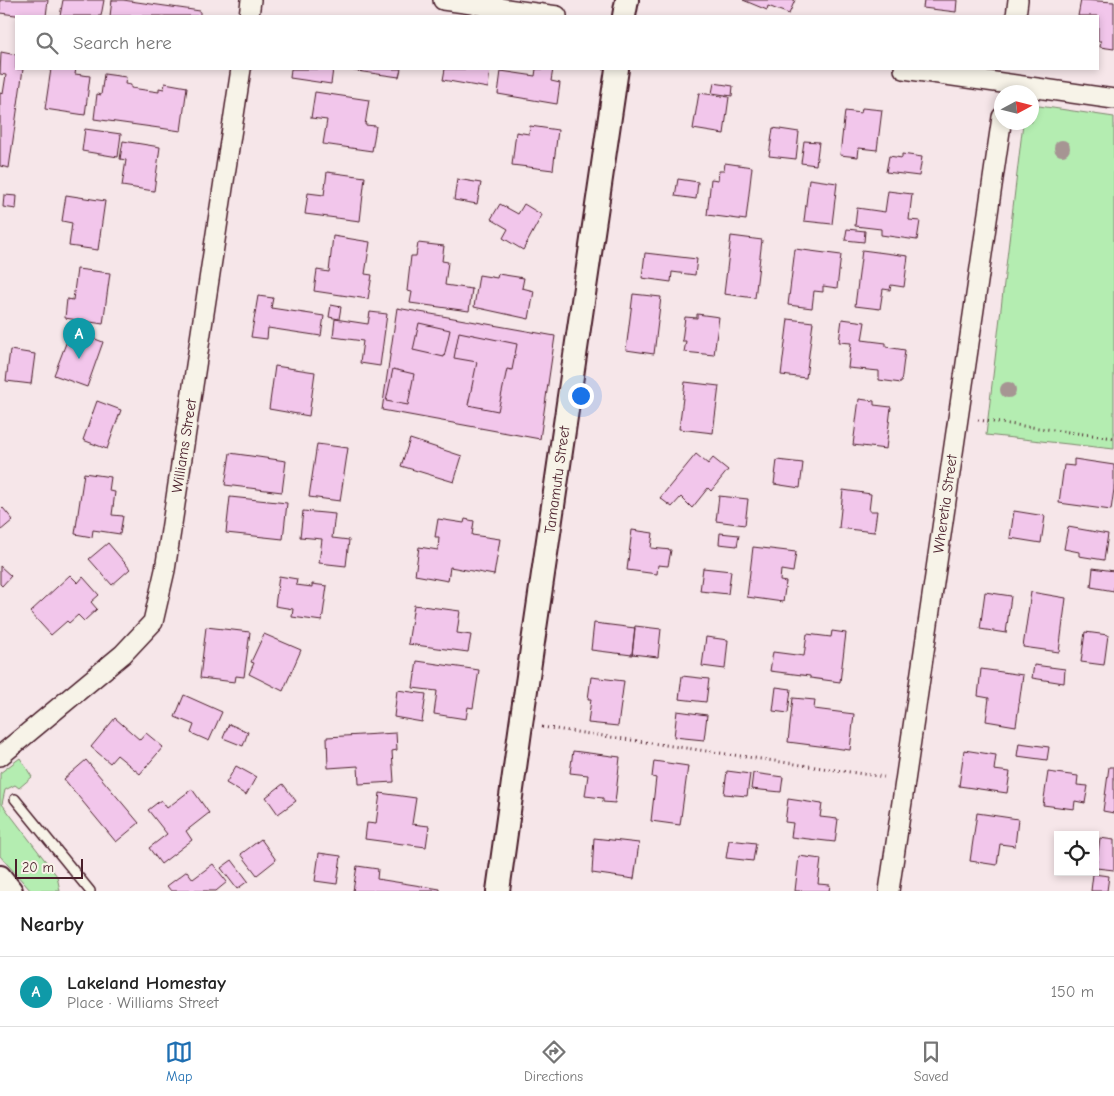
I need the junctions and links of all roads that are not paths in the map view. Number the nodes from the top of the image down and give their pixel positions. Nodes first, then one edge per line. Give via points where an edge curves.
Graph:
1 (251, 0) edge
2 (443, 0) edge
3 (627, 0) edge
4 (1018, 0) edge
5 (249, 15) edge
6 (550, 15) edge
7 (624, 15) edge
8 (1016, 15) edge
9 (241, 70) edge
10 (617, 70) edge
11 (912, 70) edge
12 (1006, 82) edge
13 (1114, 99) edge
14 (1000, 130) edge
15 (0, 756) edge
16 (15, 799) dead end
17 (0, 878) edge
18 (11, 891) edge
19 (90, 891) edge
20 (498, 891) edge
21 (889, 891) edge

1 - 5 street
2 - 6 street
3 - 7 street
4 - 8 street
9 - 15 street, Williams Street via 165,570 153,622 123,654
10 - 20 street, Tamamutu Street
11 - 12 street
12 - 13 street
14 - 21 street, Wheretia Street
16 - 19 lane
17 - 18 street

